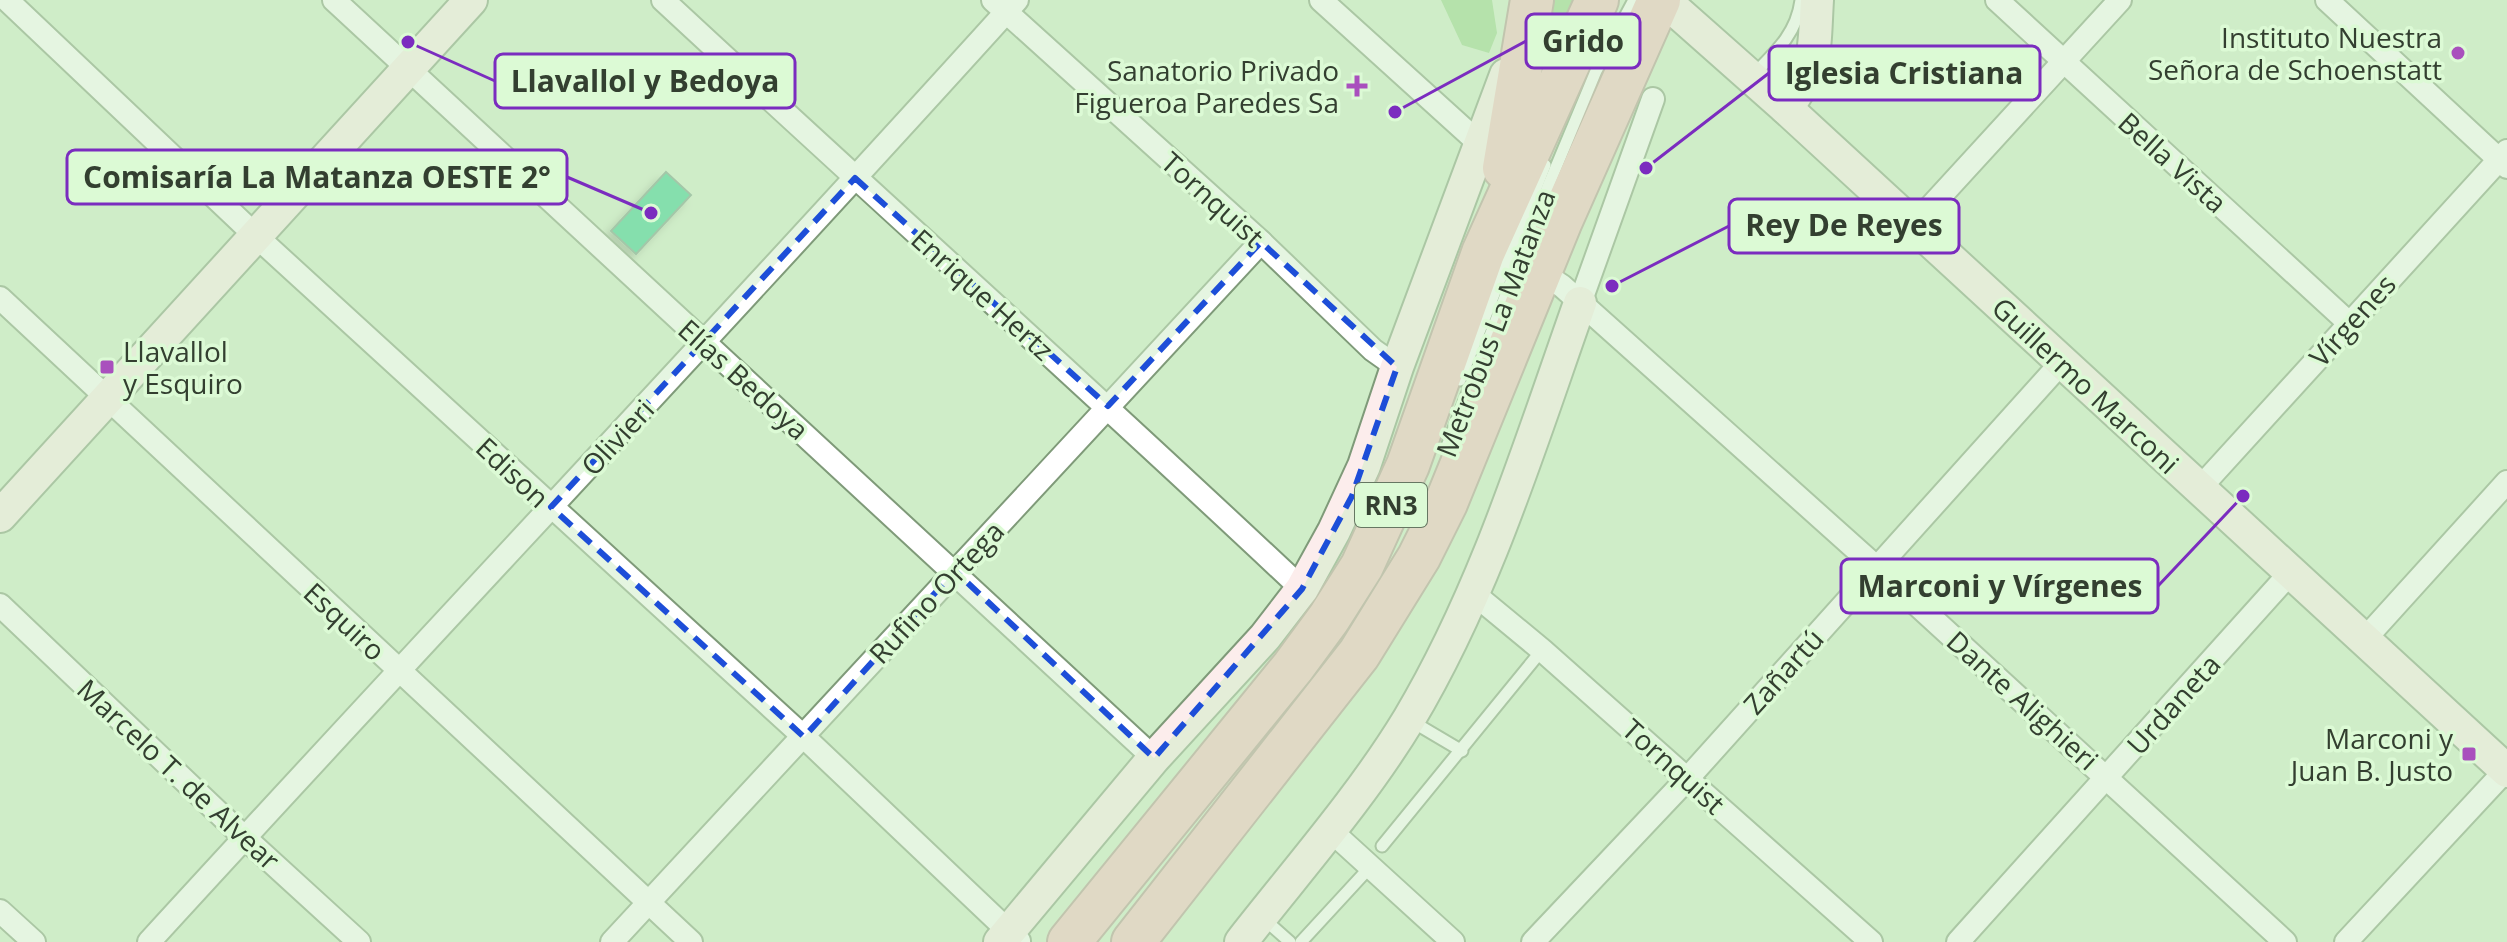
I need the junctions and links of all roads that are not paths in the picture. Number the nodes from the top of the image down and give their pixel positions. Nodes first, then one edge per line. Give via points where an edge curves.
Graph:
1 (7, 0) edge
2 (334, 0) edge
3 (471, 0) edge
4 (663, 0) edge
5 (1321, 0) edge
6 (1532, 0) edge
7 (1597, 0) edge
8 (1634, 0) edge
9 (1662, 0) edge
10 (1801, 0) edge
11 (1817, 0) edge
12 (1997, 0) edge
13 (2120, 0) edge
14 (2327, 0) edge
15 (1005, 4) edge
16 (1597, 42) dead end
17 (2064, 62) junction
18 (408, 69) junction
19 (1751, 77) junction
20 (1653, 99) dead end
21 (1786, 108) junction
22 (1480, 144) junction
23 (2504, 159) edge
24 (855, 178) junction
25 (1914, 225) junction
26 (256, 236) junction
27 (1261, 242) junction
28 (1483, 253) junction
29 (1541, 272) junction
30 (0, 298) edge
31 (1580, 303) junction
32 (2349, 323) junction
33 (704, 343) junction
34 (2062, 362) junction
35 (1397, 367) junction
36 (108, 398) junction
37 (1108, 406) junction
38 (1435, 445) dead end
39 (1442, 460) dead end
40 (2507, 482) edge
41 (2198, 490) junction
42 (551, 507) junction
43 (0, 516) edge
44 (1876, 567) junction
45 (955, 571) junction
46 (2290, 573) junction
47 (1302, 589) junction
48 (1473, 593) junction
49 (0, 605) edge
50 (2363, 641) junction
51 (1542, 650) junction
52 (398, 671) junction
53 (1409, 719) junction
54 (804, 737) junction
55 (1462, 751) junction
56 (1154, 758) junction
57 (2506, 771) edge
58 (2107, 777) junction
59 (1688, 778) junction
60 (1330, 830) junction
61 (245, 838) junction
62 (1382, 846) dead end
63 (1371, 866) junction
64 (648, 904) junction
65 (0, 911) edge
66 (1261, 916) junction
67 (1124, 925) edge
68 (1009, 939) edge
69 (34, 942) edge
70 (149, 942) edge
71 (359, 942) edge
72 (612, 942) edge
73 (691, 942) edge
74 (1069, 942) edge
75 (1241, 942) edge
76 (1290, 942) edge
77 (1301, 942) edge
78 (1453, 942) edge
79 (1533, 942) edge
80 (1871, 942) edge
81 (1958, 942) edge
82 (2285, 942) edge
83 (2346, 942) edge

1 - 26 street, Edison
2 - 18 street, Elías Bedoya
3 - 18 street
4 - 24 street, Enrique Hertz
5 - 22 street
6 - 22 street
6 - 28 highway via 1508,154
7 - 28 highway, RN3
8 - 39 lane, Metrobus La Matanza via 1596,71
9 - 19 street, Guillermo Marconi
9 - 29 highway, RN3
10 - 19 lane via 1784,44
11 - 21 street via 1808,78
12 - 17 street, Bella Vista
13 - 17 street
14 - 23 street
15 - 24 street, Olivieri
15 - 27 street, Tornquist
16 - 38 lane, Metrobus La Matanza
17 - 25 street
17 - 32 street, Bella Vista
18 - 26 street
18 - 33 street, Elías Bedoya
19 - 21 street, Guillermo Marconi
20 - 31 street
21 - 25 street, Guillermo Marconi
22 - 35 street
23 - 32 street, Vírgenes
24 - 33 street, Olivieri
24 - 37 street, Enrique Hertz
25 - 34 street, Guillermo Marconi
26 - 36 street
26 - 42 street, Edison
27 - 35 street, Tornquist
27 - 37 street, Rufino Ortega
28 - 74 highway, RN3 via 1408,465 1362,566 1293,667
29 - 31 street, Dante Alighieri
29 - 67 highway, RN3 via 1446,503 1392,604 1359,654
30 - 36 street, Esquiro
31 - 44 street, Dante Alighieri
31 - 48 street
32 - 41 street, Vírgenes
33 - 42 street, Olivieri
33 - 45 street, Elías Bedoya
34 - 41 street, Guillermo Marconi
34 - 44 street, Zañartú
35 - 47 street via 1352,496
36 - 43 street
36 - 52 street, Esquiro
37 - 45 street, Rufino Ortega
37 - 47 street, Enrique Hertz
40 - 50 street
41 - 46 street, Guillermo Marconi
42 - 52 street, Olivieri
42 - 54 street, Edison
44 - 58 street, Dante Alighieri
44 - 59 street, Zañartú
45 - 54 street, Rufino Ortega
45 - 56 street, Elías Bedoya
46 - 50 street, Guillermo Marconi
46 - 58 street, Urdaneta
47 - 56 street
48 - 51 street, Tornquist
48 - 53 street
49 - 61 street, Marcelo T. de Alvear
50 - 57 street, Guillermo Marconi
51 - 55 lane
51 - 59 street, Tornquist
52 - 61 street, Olivieri
52 - 64 street, Esquiro
53 - 55 lane
53 - 60 street
54 - 64 street, Rufino Ortega
54 - 68 street, Edison
55 - 62 lane
56 - 68 street
57 - 83 street
58 - 81 street, Urdaneta
58 - 82 street, Dante Alighieri
59 - 79 street, Zañartú
59 - 80 street, Tornquist
60 - 63 street
60 - 66 street
61 - 70 street, Olivieri
61 - 71 street, Marcelo T. de Alvear
63 - 77 lane
63 - 78 street
64 - 72 street, Rufino Ortega
64 - 73 street, Esquiro
65 - 69 street
66 - 75 street
66 - 76 lane
67 - 74 lane

